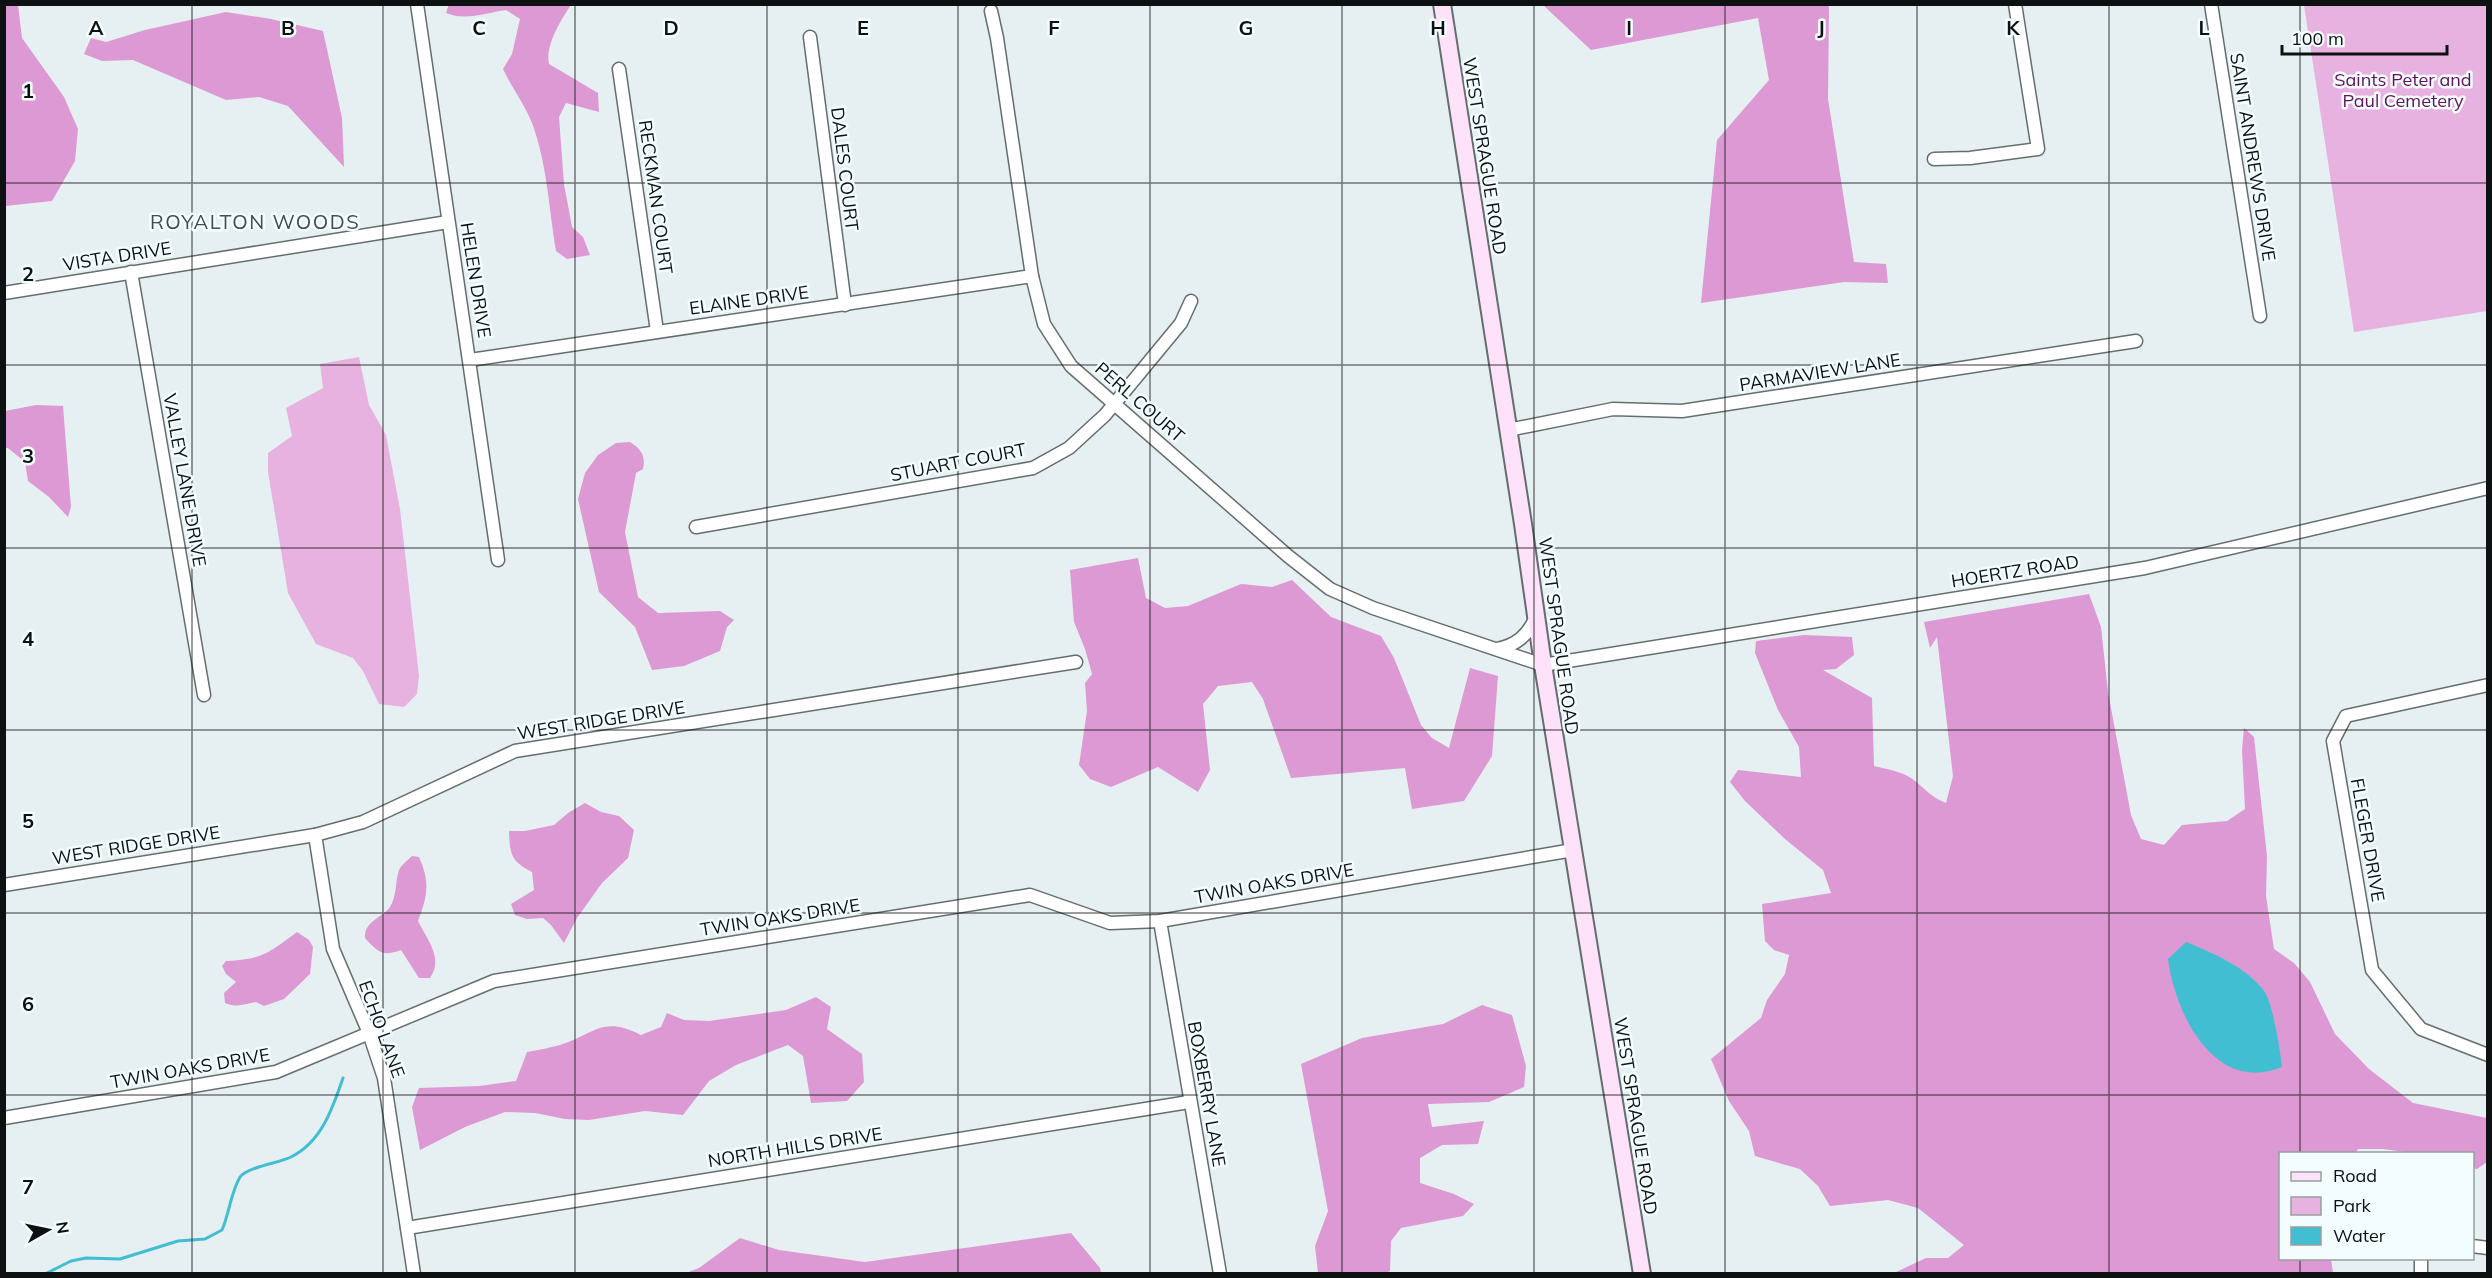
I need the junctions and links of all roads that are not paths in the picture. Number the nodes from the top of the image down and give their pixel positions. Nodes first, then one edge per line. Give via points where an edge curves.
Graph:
1 (417, 4) edge
2 (1442, 4) edge
3 (2015, 4) edge
4 (2211, 4) edge
5 (991, 11) dead end
6 (810, 37) dead end
7 (619, 69) dead end
8 (1934, 159) dead end
9 (448, 222) junction
10 (131, 272) junction
11 (1032, 276) junction
12 (4, 293) edge
13 (1191, 301) dead end
14 (845, 305) junction
15 (2260, 316) dead end
16 (657, 331) junction
17 (2136, 341) dead end
18 (470, 360) junction
19 (1116, 404) junction
20 (1508, 430) junction
21 (2487, 491) edge
22 (696, 527) dead end
23 (498, 560) dead end
24 (1536, 617) junction
25 (1496, 649) junction
26 (1076, 662) dead end
27 (1543, 665) junction
28 (2487, 685) edge
29 (204, 695) dead end
30 (315, 835) junction
31 (1573, 850) junction
32 (4, 885) edge
33 (1160, 921) junction
34 (369, 1033) junction
35 (2487, 1055) edge
36 (1189, 1102) junction
37 (4, 1118) edge
38 (407, 1228) junction
39 (414, 1274) edge
40 (1220, 1274) edge
41 (1642, 1274) edge

1 - 9 street, HELEN DRIVE
2 - 20 street, WEST SPRAGUE ROAD
3 - 8 street via 2038,149
4 - 15 street, SAINT ANDREWS DRIVE
5 - 11 street, PERL COURT
6 - 14 street, DALES COURT
7 - 16 street, RECKMAN COURT
9 - 10 street, VISTA DRIVE
9 - 18 street, HELEN DRIVE
10 - 12 street, VISTA DRIVE
10 - 29 street, VALLEY LANE DRIVE
11 - 14 street, ELAINE DRIVE
11 - 19 street, PERL COURT via 1044,324 1071,366
13 - 19 street, STUART COURT via 1181,323
14 - 16 street, ELAINE DRIVE
16 - 18 street, ELAINE DRIVE
17 - 20 street, PARMAVIEW LANE via 1682,411 1613,409
18 - 23 street, HELEN DRIVE
19 - 22 street, STUART COURT via 1069,448 1033,468
19 - 25 street, PERL COURT via 1330,590
20 - 24 street, WEST SPRAGUE ROAD
21 - 27 street, HOERTZ ROAD via 2145,568
24 - 25 street via 1520,641
24 - 27 street, WEST SPRAGUE ROAD
25 - 27 street, PERL COURT
26 - 30 street, WEST RIDGE DRIVE via 516,751 363,822
27 - 31 street, WEST SPRAGUE ROAD
28 - 35 street, FLEGER DRIVE via 2346,716 2333,741 2372,970 2421,1029
30 - 32 street, WEST RIDGE DRIVE
30 - 34 street, ECHO LANE via 333,949
31 - 33 street, TWIN OAKS DRIVE
31 - 41 street, WEST SPRAGUE ROAD
33 - 34 street, TWIN OAKS DRIVE via 1110,923 1030,895 494,981
33 - 36 street, BOXBERRY LANE
34 - 37 street, TWIN OAKS DRIVE via 276,1072
34 - 38 street, ECHO LANE via 384,1078
36 - 38 street, NORTH HILLS DRIVE
36 - 40 street, BOXBERRY LANE
38 - 39 street, ECHO LANE

